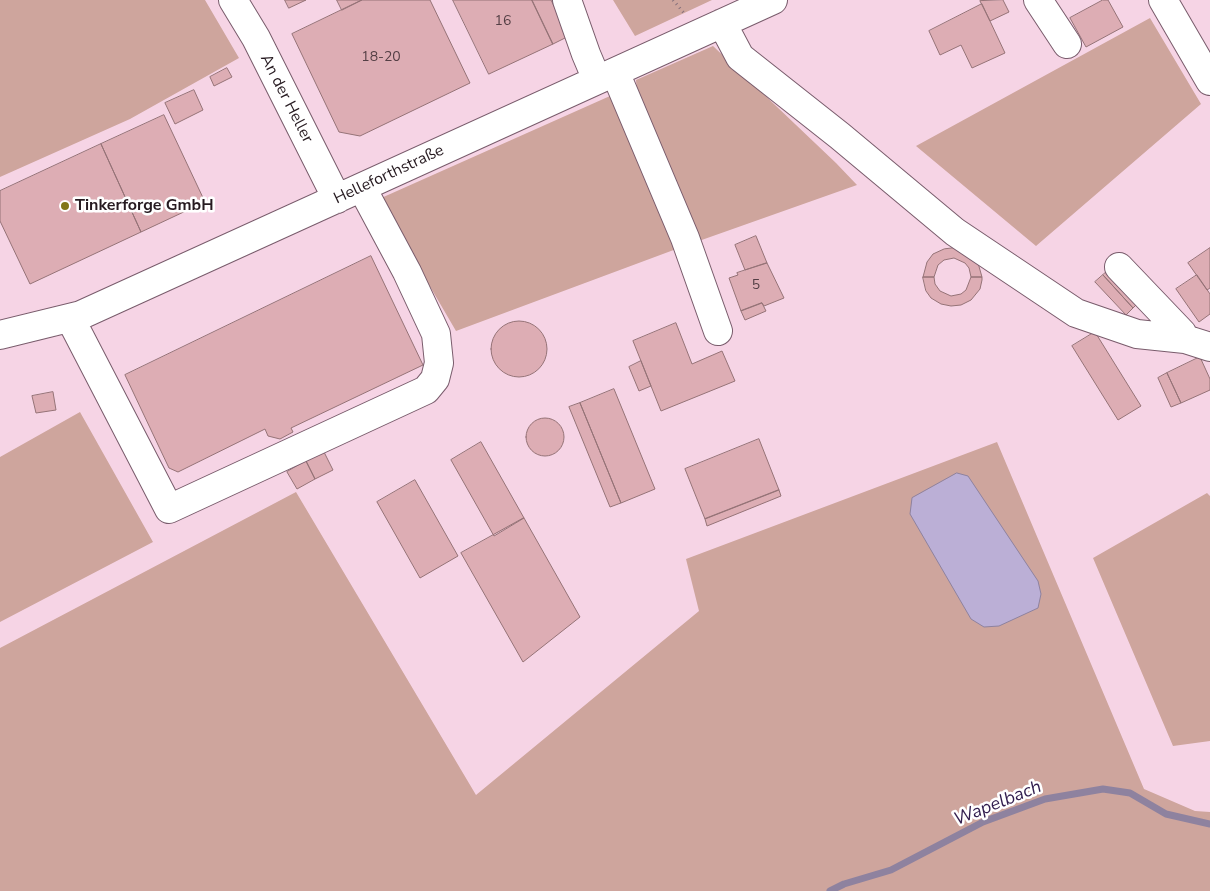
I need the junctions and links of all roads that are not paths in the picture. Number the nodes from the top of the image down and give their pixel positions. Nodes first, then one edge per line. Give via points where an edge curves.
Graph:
1 (233, 0) edge
2 (567, 0) edge
3 (773, 0) edge
4 (1027, 0) edge
5 (1038, 0) edge
6 (1163, 0) edge
7 (722, 23) junction
8 (1067, 44) dead end
9 (606, 76) junction
10 (1210, 81) edge
11 (362, 188) junction
12 (337, 200) junction
13 (1119, 266) dead end
14 (70, 318) junction
15 (718, 331) dead end
16 (0, 335) edge
17 (1198, 343) edge

1 - 12 street, An der Heller via 256,38
2 - 9 street
3 - 7 street, Helleforthstraße
4 - 5 street via 1030,4
5 - 8 street
6 - 10 street
7 - 9 street, Helleforthstraße
7 - 17 street via 740,57 955,232 1076,313 1137,334
9 - 11 street, Helleforthstraße
9 - 15 street via 685,238
11 - 12 street, Helleforthstraße
11 - 14 street via 436,334 438,363 435,379 426,390 169,509
12 - 14 street, Helleforthstraße
13 - 17 street via 1182,333
14 - 16 street, Helleforthstraße

